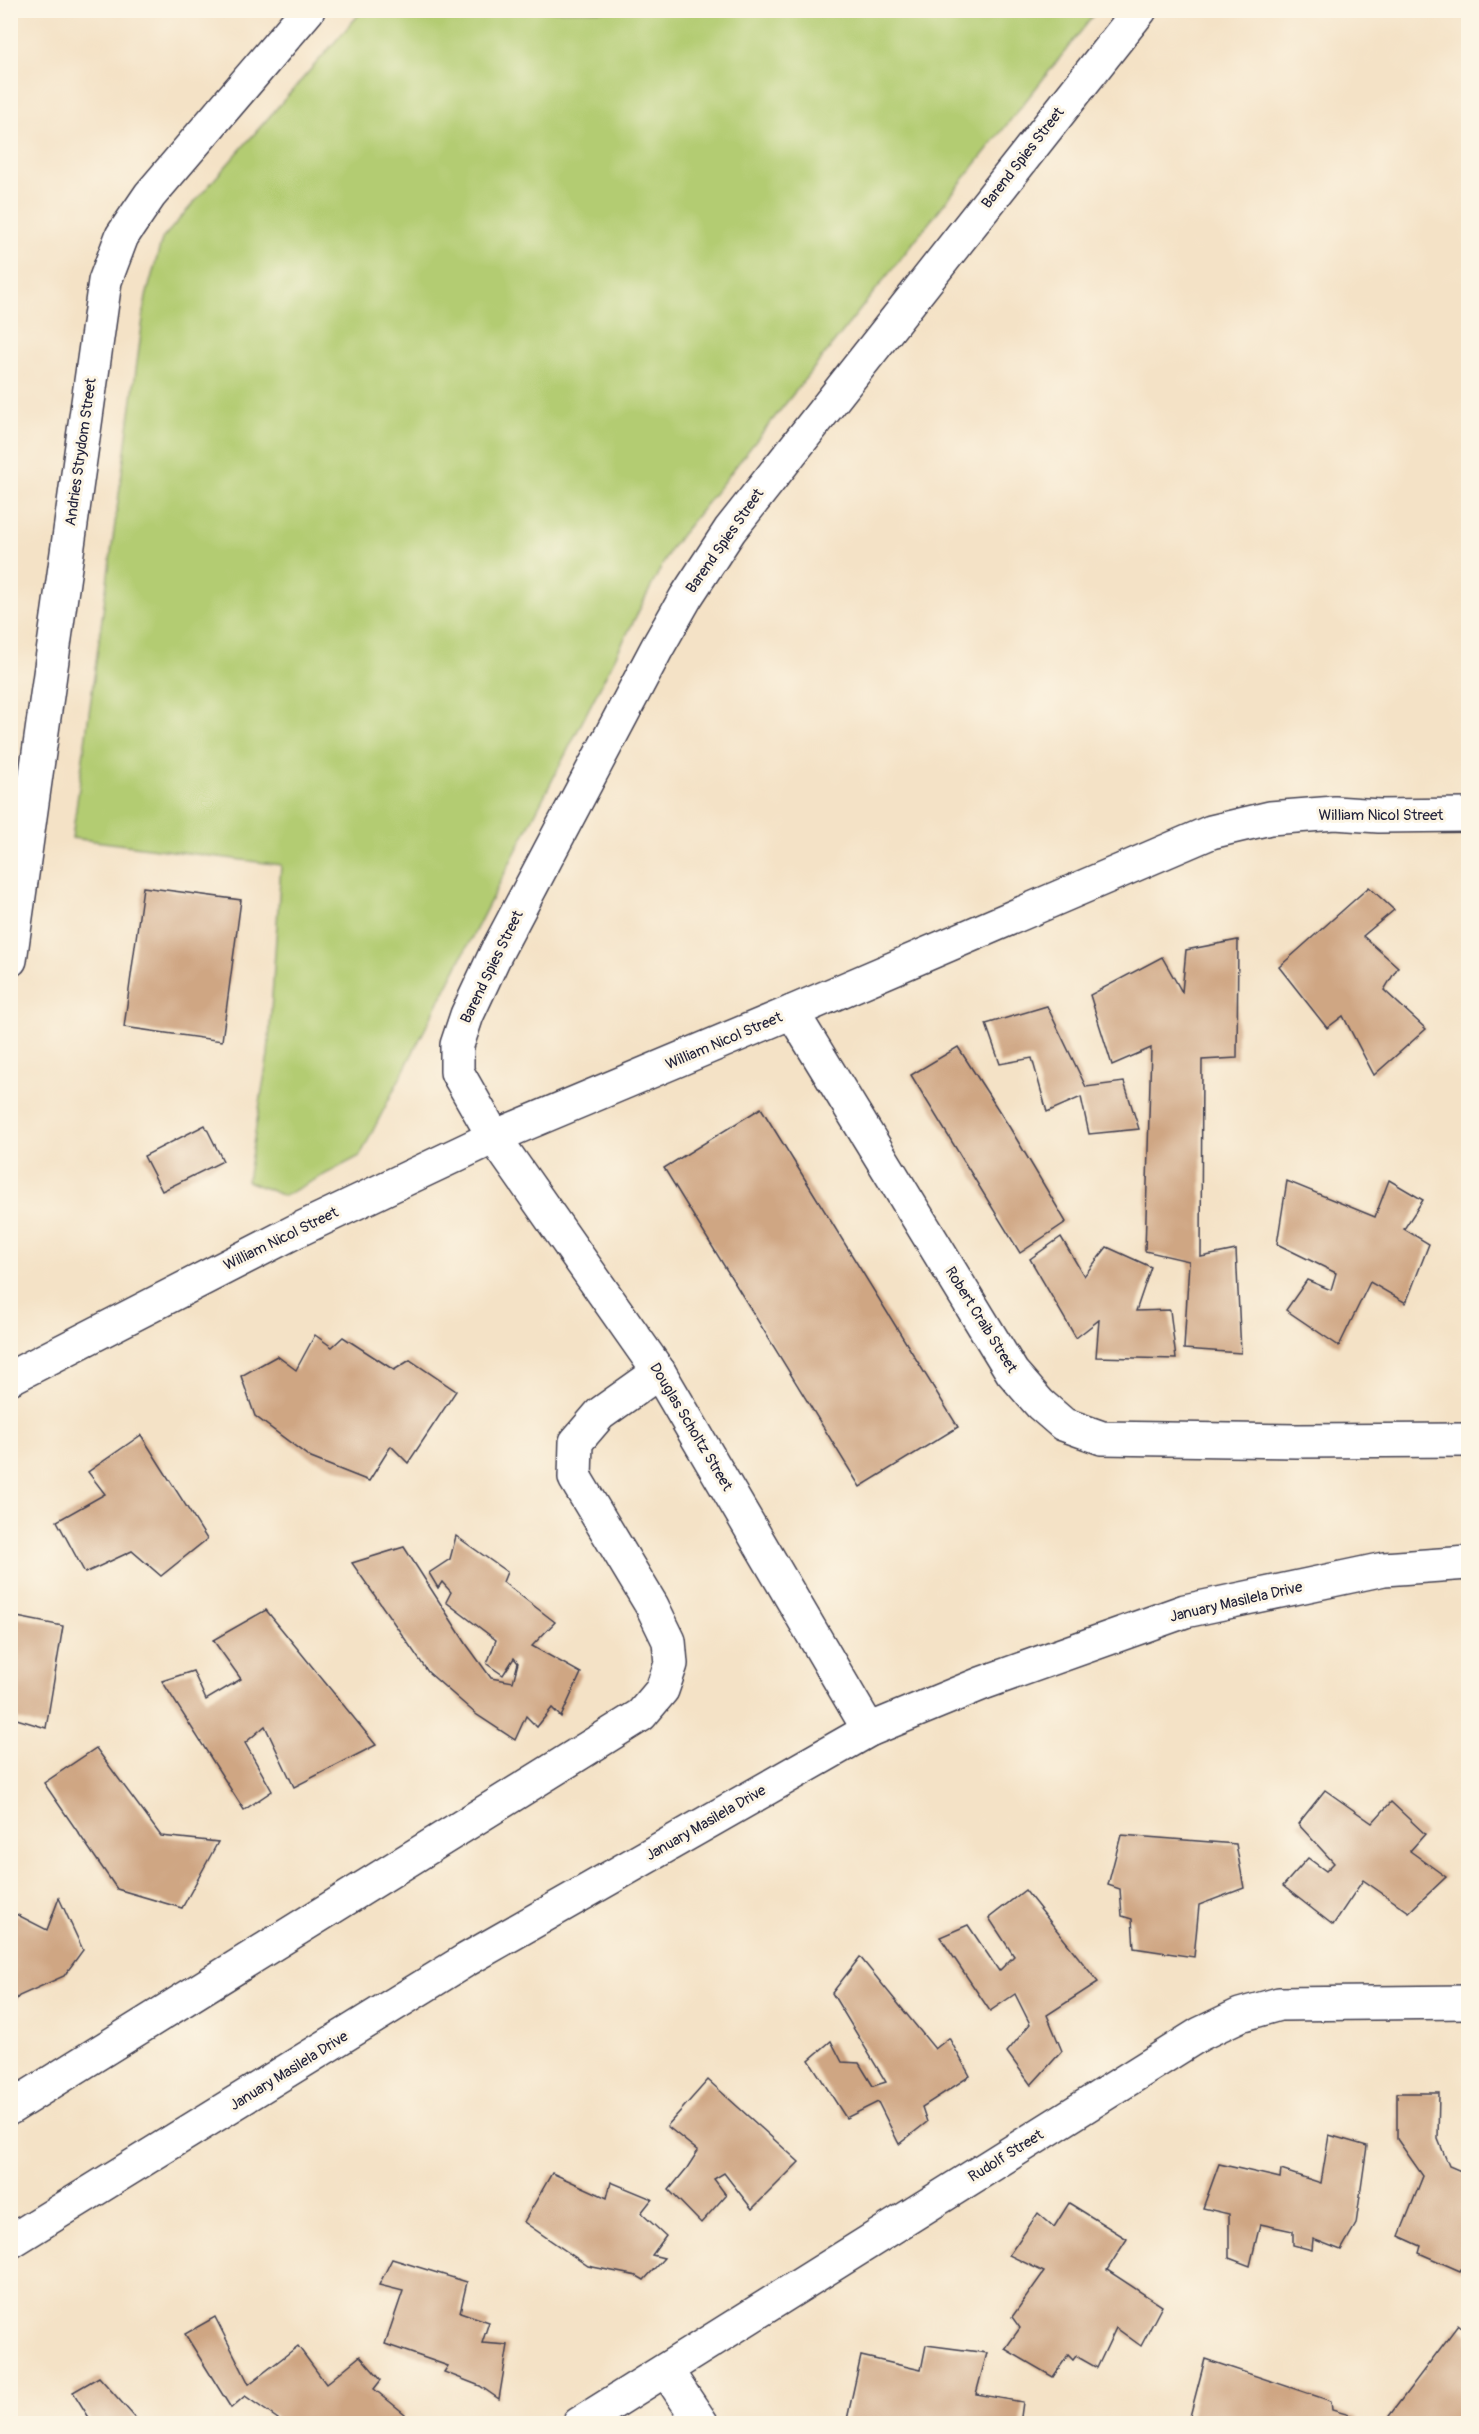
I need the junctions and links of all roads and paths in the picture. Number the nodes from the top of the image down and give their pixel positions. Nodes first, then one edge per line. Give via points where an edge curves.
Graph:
1 (308, 10) edge
2 (1140, 10) edge
3 (1468, 815) edge
4 (10, 960) edge
5 (792, 1012) junction
6 (494, 1137) junction
7 (659, 1372) junction
8 (10, 1378) edge
9 (1468, 1440) edge
10 (1468, 1563) edge
11 (869, 1730) junction
12 (1468, 2002) edge
13 (10, 2108) edge
14 (10, 2242) edge
15 (666, 2370) junction
16 (579, 2424) edge
17 (702, 2424) edge

1 - 4 street, Andries Strydom Street via 150,195 122,236 105,281
2 - 6 street, Barend Spies Street via 737,521 686,597 501,943 467,1015 457,1045 458,1072
3 - 5 street, William Nicol Street via 1335,813 1270,818 1211,832
5 - 6 street, William Nicol Street
5 - 9 street, Robert Craib Street via 1012,1372 1063,1424 1102,1438
6 - 7 street, Douglas Scholtz Street
6 - 8 street, William Nicol Street via 296,1230
7 - 11 street, Douglas Scholtz Street
7 - 13 street via 600,1414 576,1442 576,1479 669,1641 671,1664 662,1690 641,1715
10 - 11 street, January Masilela Drive via 1384,1569 1185,1611 983,1683
11 - 14 street, January Masilela Drive via 466,1960
12 - 15 street, Rudolf Street via 1279,2004 1240,2015 1200,2034
15 - 16 street, Rudolf Street
15 - 17 street

